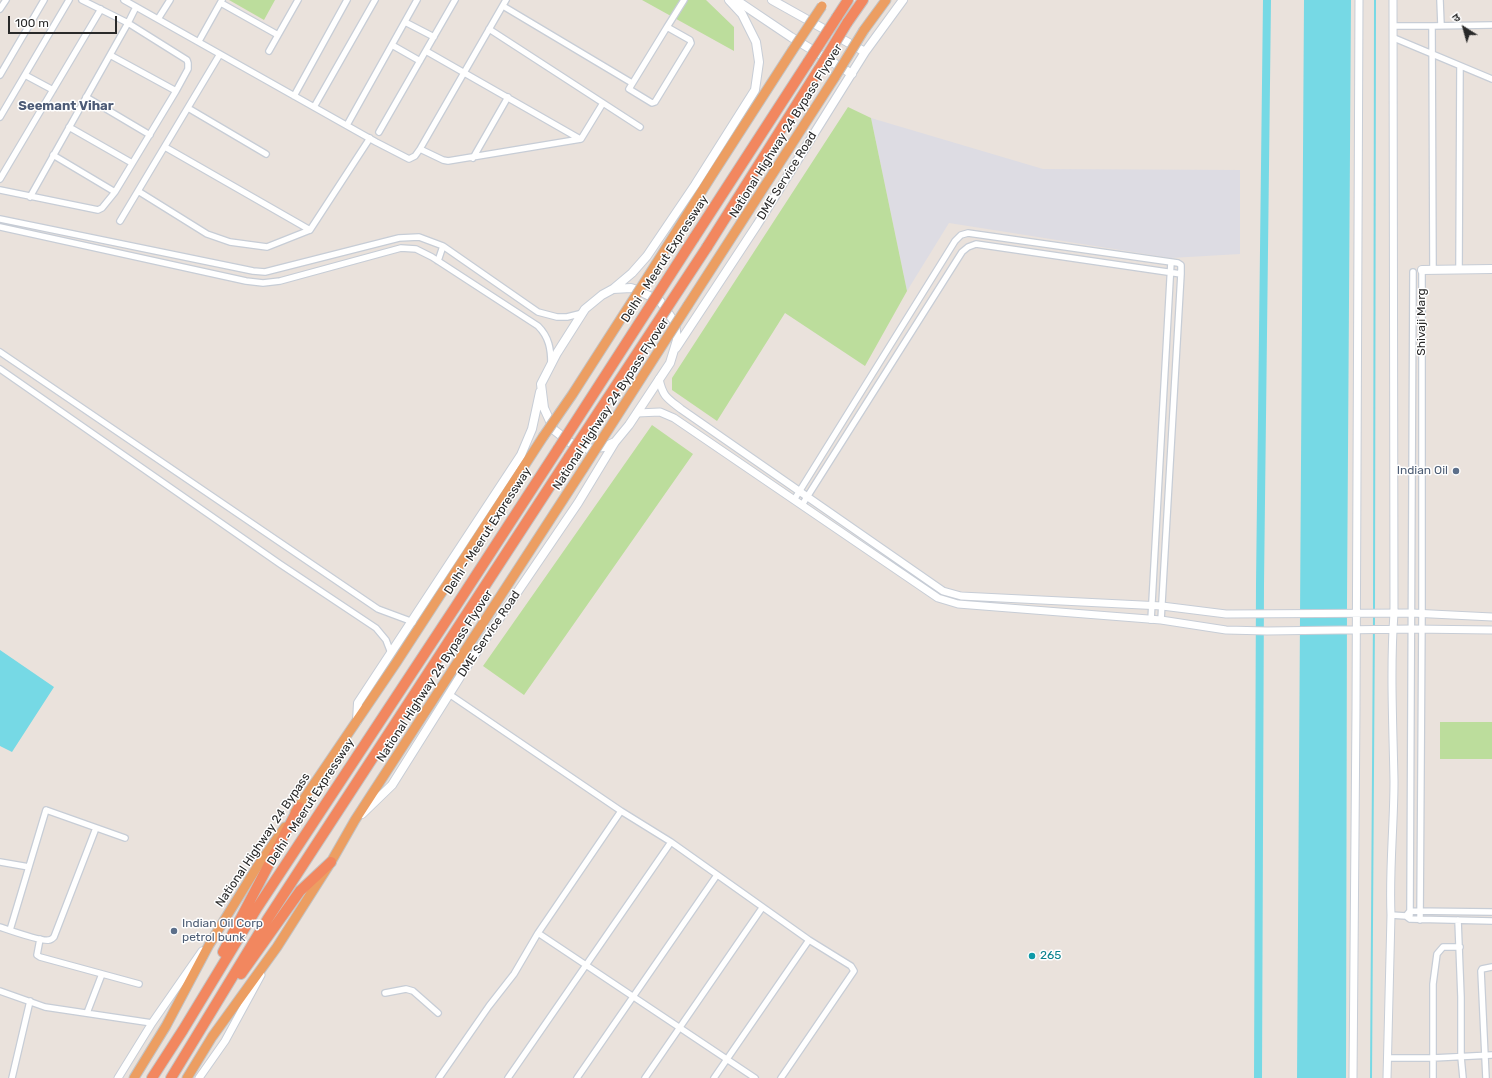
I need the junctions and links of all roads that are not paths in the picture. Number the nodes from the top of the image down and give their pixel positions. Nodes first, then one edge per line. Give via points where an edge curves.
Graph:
1 (6, 0) edge
2 (44, 0) edge
3 (69, 0) edge
4 (82, 0) edge
5 (124, 0) edge
6 (170, 0) edge
7 (298, 0) edge
8 (347, 0) edge
9 (375, 0) edge
10 (417, 0) edge
11 (455, 0) edge
12 (506, 0) edge
13 (684, 0) edge
14 (729, 0) edge
15 (736, 0) edge
16 (772, 0) edge
17 (826, 0) edge
18 (848, 0) edge
19 (863, 0) edge
20 (886, 0) edge
21 (903, 0) edge
22 (1359, 0) edge
23 (1394, 0) edge
24 (1440, 0) edge
25 (222, 1) edge
26 (503, 6) junction
27 (136, 7) junction
28 (101, 9) junction
29 (0, 10) edge
30 (158, 20) junction
31 (405, 22) junction
32 (128, 24) junction
33 (1441, 25) junction
34 (1492, 25) edge
35 (1394, 26) junction
36 (1432, 26) junction
37 (667, 27) junction
38 (489, 29) junction
39 (278, 35) junction
40 (434, 37) junction
41 (1394, 38) junction
42 (199, 41) junction
43 (392, 45) junction
44 (269, 51) dead end
45 (426, 51) junction
46 (865, 52) junction
47 (1432, 53) junction
48 (110, 54) junction
49 (220, 54) junction
50 (420, 61) junction
51 (1460, 66) junction
52 (464, 72) junction
53 (852, 74) junction
54 (0, 75) edge
55 (25, 75) junction
56 (1492, 79) edge
57 (632, 83) junction
58 (53, 90) junction
59 (176, 92) junction
60 (294, 96) junction
61 (86, 97) junction
62 (508, 98) junction
63 (603, 103) junction
64 (314, 107) junction
65 (188, 108) junction
66 (0, 117) edge
67 (347, 125) junction
68 (69, 127) junction
69 (640, 127) dead end
70 (379, 132) dead end
71 (150, 135) junction
72 (370, 138) junction
73 (581, 139) junction
74 (164, 147) junction
75 (420, 149) junction
76 (266, 154) dead end
77 (53, 155) junction
78 (473, 158) junction
79 (132, 163) junction
80 (0, 179) edge
81 (0, 190) edge
82 (138, 191) junction
83 (115, 192) junction
84 (30, 197) junction
85 (0, 219) edge
86 (120, 221) dead end
87 (0, 227) edge
88 (310, 230) junction
89 (443, 246) junction
90 (438, 261) junction
91 (1171, 262) junction
92 (1459, 269) junction
93 (1492, 269) edge
94 (1422, 270) joint
95 (1433, 270) junction
96 (1170, 272) junction
97 (1412, 272) dead end
98 (1181, 274) junction
99 (613, 289) junction
100 (583, 313) junction
101 (0, 352) edge
102 (673, 353) junction
103 (551, 364) junction
104 (0, 368) edge
105 (659, 379) junction
106 (541, 384) junction
107 (637, 412) junction
108 (615, 442) junction
109 (1412, 443) junction
110 (1422, 443) junction
111 (799, 492) junction
112 (807, 497) junction
113 (794, 500) junction
114 (802, 505) junction
115 (1152, 606) junction
116 (1162, 606) junction
117 (1394, 613) junction
118 (1412, 613) junction
119 (1356, 614) junction
120 (1422, 614) junction
121 (1492, 617) edge
122 (1151, 620) junction
123 (1161, 620) junction
124 (413, 622) junction
125 (1412, 628) junction
126 (1422, 628) junction
127 (1393, 629) junction
128 (1356, 630) junction
129 (1492, 630) edge
130 (391, 653) junction
131 (450, 694) junction
132 (357, 722) junction
133 (299, 807) junction
134 (621, 811) junction
135 (355, 820) junction
136 (96, 828) junction
137 (125, 838) dead end
138 (671, 842) junction
139 (0, 862) edge
140 (331, 862) junction
141 (29, 867) junction
142 (717, 875) junction
143 (762, 908) junction
144 (1410, 911) junction
145 (1420, 912) junction
146 (1492, 912) edge
147 (1391, 915) junction
148 (1408, 918) junction
149 (1420, 920) junction
150 (1458, 920) junction
151 (1492, 921) edge
152 (0, 927) edge
153 (10, 930) junction
154 (538, 933) junction
155 (40, 939) junction
156 (809, 940) junction
157 (209, 945) junction
158 (276, 947) junction
159 (1460, 947) junction
160 (586, 965) junction
161 (1492, 967) edge
162 (102, 974) junction
163 (140, 984) dead end
164 (0, 990) edge
165 (385, 993) dead end
166 (633, 996) junction
167 (30, 1001) junction
168 (88, 1013) junction
169 (438, 1013) dead end
170 (152, 1023) junction
171 (680, 1028) junction
172 (183, 1030) junction
173 (197, 1036) junction
174 (1492, 1055) edge
175 (1485, 1056) junction
176 (1461, 1057) junction
177 (1388, 1058) junction
178 (1433, 1058) junction
179 (727, 1059) junction
180 (12, 1078) edge
181 (118, 1078) edge
182 (134, 1078) edge
183 (152, 1078) edge
184 (170, 1078) edge
185 (187, 1078) edge
186 (199, 1078) edge
187 (439, 1078) edge
188 (508, 1078) edge
189 (577, 1078) edge
190 (645, 1078) edge
191 (714, 1078) edge
192 (755, 1078) edge
193 (781, 1078) edge
194 (1353, 1078) edge
195 (1387, 1078) edge
196 (1432, 1078) edge
197 (1463, 1078) edge
198 (1486, 1078) edge

1 - 29 street
2 - 54 street
3 - 55 street
4 - 28 street
5 - 27 street
6 - 30 street
7 - 39 street
8 - 60 street
9 - 64 street
10 - 31 street
11 - 40 street
12 - 26 street
13 - 37 street
14 - 99 main road via 742,14 756,42 759,62 754,90 647,256
15 - 53 main road
16 - 46 main road
17 - 132 highway, bridge via 576,389
18 - 172 highway, Delhi - Meerut Expressway, bridge via 456,606 257,908
19 - 173 highway, bridge via 707,247 266,920
20 - 135 highway, National Highway 24 Bypass Flyover, bridge via 860,36
21 - 46 main road, DME Service Road
22 - 119 street
23 - 35 street
24 - 33 street
25 - 39 street
25 - 42 street
26 - 38 street
26 - 57 street
27 - 30 street
27 - 32 street
28 - 32 street
28 - 58 street
30 - 42 street
31 - 40 street
31 - 43 street
32 - 48 street
32 - 59 street via 186,60 188,69
33 - 34 street
33 - 36 street
35 - 36 street
35 - 41 street
36 - 47 street
37 - 57 street
37 - 57 street via 691,43 653,103 629,90
38 - 52 street
38 - 63 street
39 - 44 street
40 - 45 street
41 - 47 street
41 - 117 street
42 - 49 street
43 - 50 street
43 - 67 street
45 - 50 street
45 - 52 street
46 - 53 main road, DME Service Road
47 - 51 street
47 - 95 street
48 - 59 street
48 - 61 street
49 - 60 street
49 - 65 street
50 - 70 street
51 - 56 street
51 - 92 street
52 - 62 street
52 - 75 street
53 - 102 main road, DME Service Road
55 - 58 street
55 - 66 street
58 - 80 street
59 - 71 street
60 - 64 street
61 - 68 street
61 - 71 street
62 - 73 street
62 - 78 street
63 - 69 street
63 - 73 street
64 - 67 street
65 - 74 street
65 - 76 street
67 - 72 street
68 - 77 street
68 - 79 street
71 - 79 street
72 - 75 street via 406,158 413,158
72 - 88 street
73 - 78 street
74 - 82 street
74 - 88 street
75 - 78 street via 446,161
77 - 83 street
77 - 84 street
79 - 83 street
81 - 84 street
82 - 86 street
82 - 88 street via 207,234 230,242 267,247
83 - 84 street via 98,210
85 - 89 street via 265,272 399,238 419,237
87 - 90 street via 263,283 280,281 401,248 416,248
89 - 90 street
89 - 100 street via 538,312 557,317
90 - 103 street via 538,326 548,340
91 - 96 street
91 - 98 street via 1180,263
91 - 111 street via 968,233 961,235 955,240
92 - 93 main road, Shivaji Marg
92 - 95 main road, Shivaji Marg
94 - 95 main road, Shivaji Marg
94 - 110 street, Shivaji Marg
96 - 98 street
96 - 112 street via 976,244 968,247 962,252
96 - 115 street
97 - 109 street, Shivaji Marg
98 - 116 street
99 - 100 main road via 602,295
99 - 102 main road via 631,288 660,301 675,323 677,340
100 - 103 main road
101 - 124 street via 378,610
102 - 105 main road, DME Service Road via 670,363
103 - 106 main road
104 - 130 street via 376,628 386,640
105 - 107 main road, DME Service Road
105 - 111 street via 662,391 668,399
106 - 108 main road via 544,408 554,430 571,443 588,449 604,447
106 - 124 main road via 532,429 521,456
107 - 108 main road, DME Service Road
107 - 113 street via 660,412 674,418
108 - 131 main road, DME Service Road via 578,503
109 - 110 street
109 - 118 street, Shivaji Marg
110 - 120 street, Shivaji Marg
111 - 112 street
111 - 113 street
112 - 114 street
112 - 115 street via 943,591 961,596
113 - 114 street
114 - 122 street via 938,598 958,604
115 - 116 street
115 - 122 street
116 - 119 street via 1226,614
116 - 123 street
117 - 118 street
117 - 119 street
117 - 127 street
118 - 120 street
118 - 125 street, Shivaji Marg
119 - 128 street
120 - 121 street
120 - 126 street, Shivaji Marg
122 - 123 street
123 - 128 street via 1226,630
124 - 130 main road
125 - 126 street
125 - 127 street
125 - 144 street, Shivaji Marg
126 - 129 street
126 - 145 street, Shivaji Marg
127 - 128 street
127 - 147 street via 1394,782
128 - 194 street
130 - 132 main road via 358,703
131 - 134 street
131 - 135 main road, DME Service Road via 392,785
132 - 133 highway, National Highway 24 Bypass
133 - 157 highway, National Highway 24 Bypass via 257,867
133 - 172 highway
134 - 138 street
134 - 154 street
135 - 140 highway
136 - 137 street
136 - 141 street via 46,810
136 - 155 street via 54,937 47,941
138 - 142 street
138 - 160 street
139 - 141 street
140 - 158 highway
140 - 173 highway via 300,891
141 - 153 street
142 - 143 street
142 - 166 street
143 - 156 street
143 - 171 street
144 - 145 street
144 - 148 street, Shivaji Marg
145 - 146 street
145 - 149 street, Shivaji Marg
147 - 148 street
147 - 177 street
148 - 149 street
149 - 150 street
150 - 151 street
150 - 159 street
152 - 153 street
153 - 155 street
154 - 160 street
154 - 187 street via 514,974
155 - 162 street via 37,952 40,957
156 - 179 street
156 - 193 street via 851,966 854,971
157 - 170 street via 204,948
157 - 182 highway, National Highway 24 Bypass via 166,1026
158 - 185 highway via 212,1037
158 - 186 street via 225,1041
159 - 176 street
159 - 178 street via 1443,947 1437,954 1433,984
160 - 166 street
160 - 188 street
161 - 175 street via 1481,971
162 - 163 street
162 - 168 street
164 - 167 street
165 - 169 street via 406,989 413,991
166 - 171 street
166 - 189 street
167 - 168 street via 45,1007
167 - 180 street
168 - 170 street
170 - 181 street
171 - 179 street
171 - 190 street
172 - 183 highway, Delhi - Meerut Expressway
173 - 184 highway
174 - 175 street
175 - 176 street
175 - 198 street
176 - 178 street
176 - 197 street
177 - 178 street
177 - 195 street
178 - 196 street
179 - 191 street
179 - 192 street

